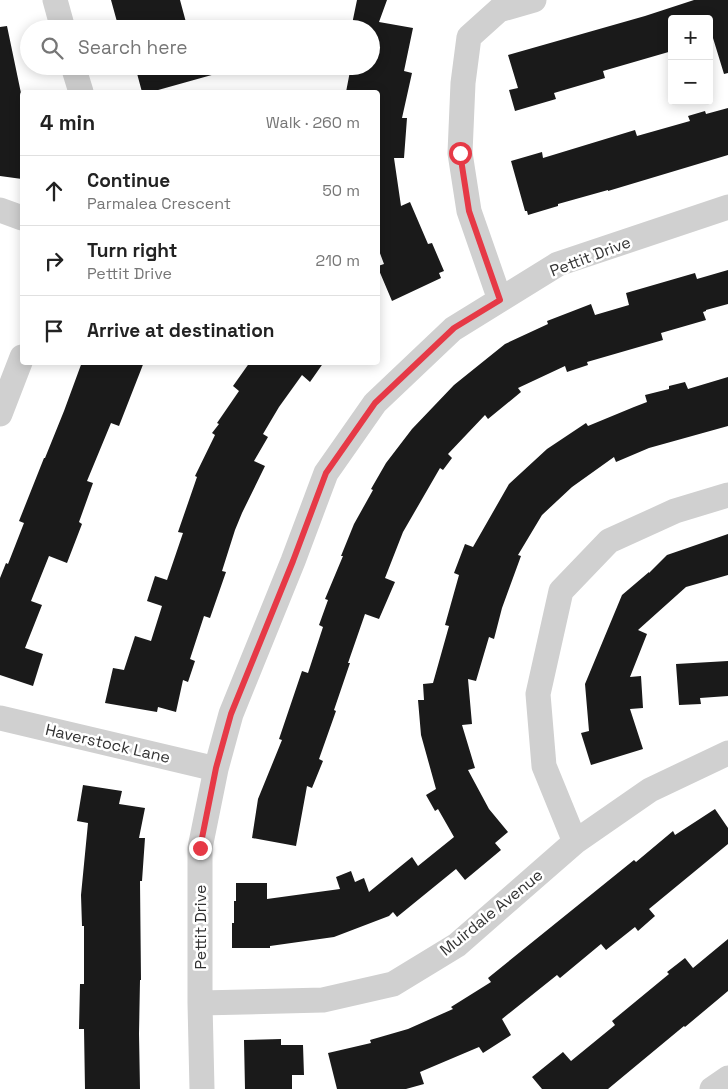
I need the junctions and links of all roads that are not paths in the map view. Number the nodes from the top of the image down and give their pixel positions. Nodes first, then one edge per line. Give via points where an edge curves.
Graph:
1 (55, 0) edge
2 (534, 0) edge
3 (61, 20) edge
4 (76, 75) edge
5 (80, 90) edge
6 (728, 207) edge
7 (0, 210) edge
8 (20, 217) edge
9 (500, 300) junction
10 (20, 362) edge
11 (0, 414) edge
12 (728, 495) edge
13 (0, 718) edge
14 (728, 753) edge
15 (216, 768) junction
16 (575, 842) junction
17 (200, 1003) junction
18 (728, 1078) edge
19 (202, 1089) edge
20 (712, 1089) edge

1 - 3 street
2 - 9 street via 499,10 469,37 463,83 460,153 469,211
4 - 5 street
6 - 9 street, Pettit Drive via 558,264
7 - 8 street
9 - 15 street, Pettit Drive via 454,328 375,403 326,473 231,714
10 - 11 street
12 - 16 street via 675,511 609,541 561,591 538,694 544,766
13 - 15 street, Haverstock Lane
14 - 16 street, Muirdale Avenue via 650,790
15 - 17 street, Pettit Drive via 200,848
16 - 17 street, Muirdale Avenue via 457,945 393,984 322,1000
17 - 19 street, Pettit Drive
18 - 20 street

